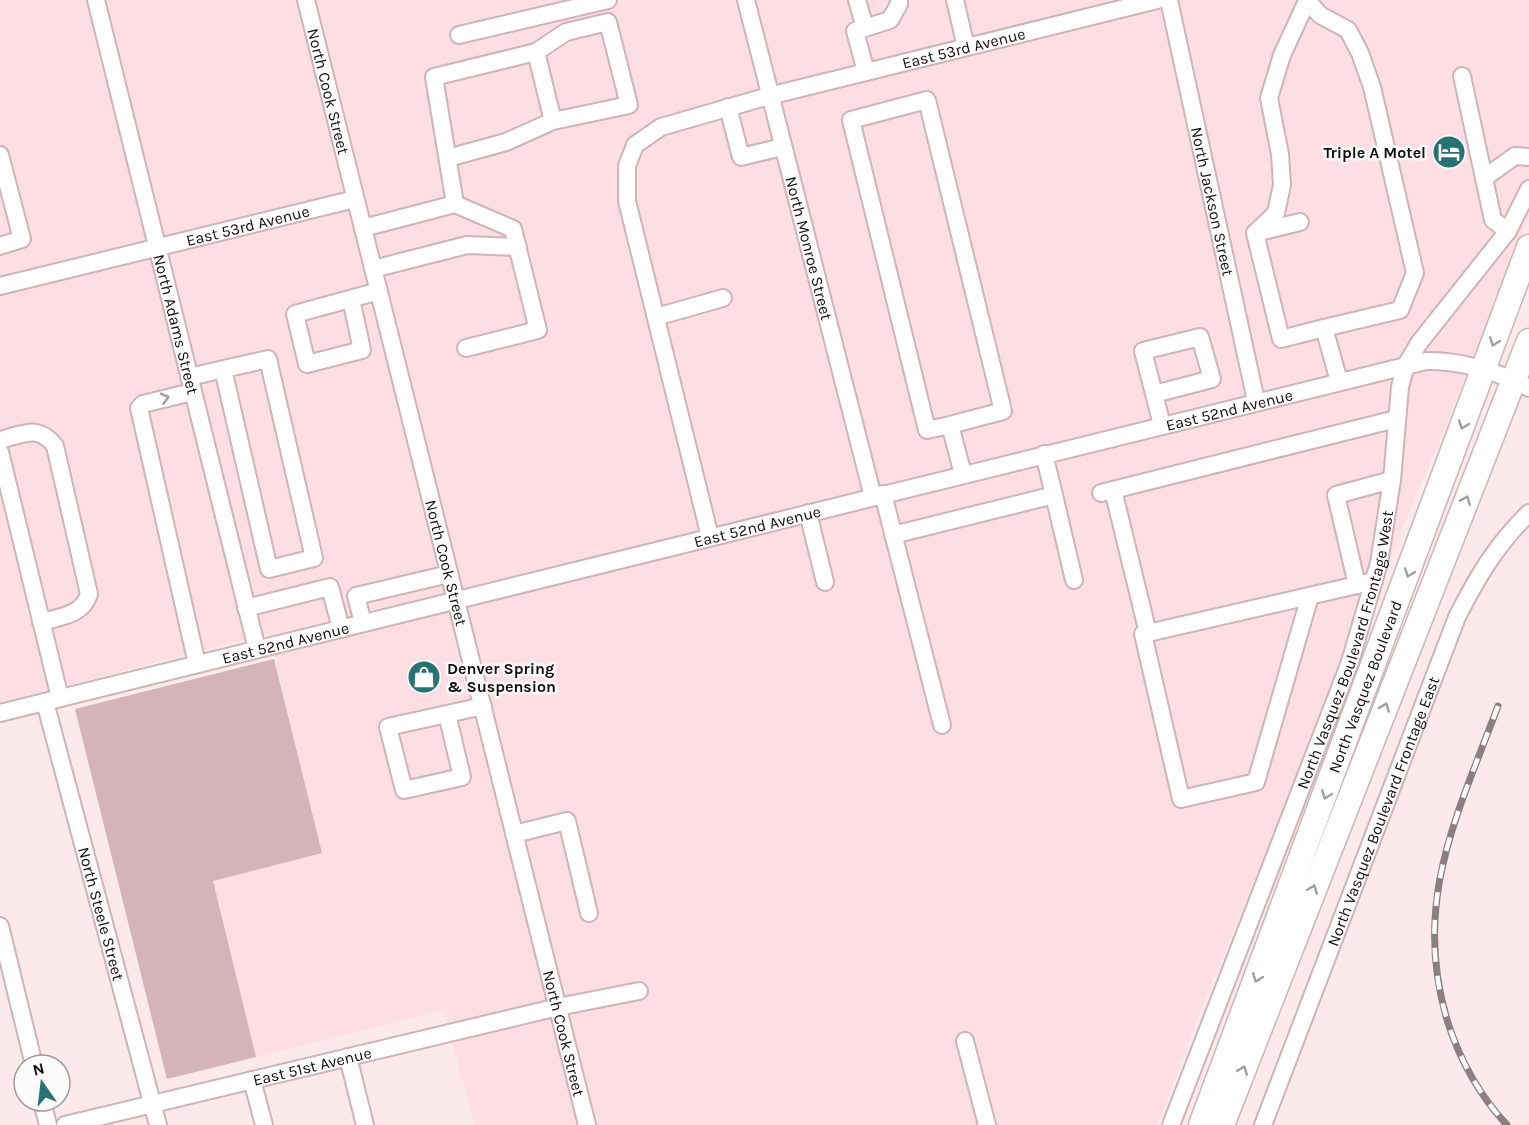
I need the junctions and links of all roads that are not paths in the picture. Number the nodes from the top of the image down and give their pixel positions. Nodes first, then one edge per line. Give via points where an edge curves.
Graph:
1 (96, 0) edge
2 (306, 0) edge
3 (608, 0) edge
4 (746, 0) edge
5 (858, 0) edge
6 (899, 0) edge
7 (955, 0) edge
8 (1157, 0) edge
9 (1169, 0) edge
10 (1307, 1) edge
11 (865, 28) junction
12 (459, 35) dead end
13 (966, 47) junction
14 (536, 52) junction
15 (866, 72) junction
16 (1462, 76) dead end
17 (769, 96) junction
18 (728, 107) junction
19 (553, 121) junction
20 (782, 147) junction
21 (0, 155) edge
22 (1529, 157) edge
23 (447, 158) junction
24 (1484, 178) junction
25 (1529, 189) edge
26 (355, 199) junction
27 (455, 204) junction
28 (1300, 222) dead end
29 (363, 228) junction
30 (1508, 231) junction
31 (1255, 233) junction
32 (0, 246) edge
33 (518, 247) junction
34 (1529, 247) edge
35 (156, 248) junction
36 (373, 269) junction
37 (0, 286) edge
38 (379, 291) junction
39 (723, 298) dead end
40 (351, 299) junction
41 (656, 317) junction
42 (1324, 328) junction
43 (1529, 341) edge
44 (466, 348) dead end
45 (1406, 365) junction
46 (223, 369) junction
47 (1483, 370) junction
48 (1339, 381) junction
49 (191, 384) junction
50 (1521, 384) edge
51 (1154, 394) junction
52 (1256, 402) junction
53 (1396, 419) junction
54 (950, 425) junction
55 (1162, 425) junction
56 (0, 440) edge
57 (0, 453) edge
58 (1044, 454) junction
59 (963, 474) junction
60 (1392, 480) junction
61 (878, 495) junction
62 (1054, 495) junction
63 (808, 513) junction
64 (1529, 513) edge
65 (893, 535) junction
66 (710, 537) junction
67 (449, 574) junction
68 (1074, 580) dead end
69 (1374, 581) junction
70 (825, 582) dead end
71 (1357, 585) junction
72 (1310, 596) junction
73 (456, 600) junction
74 (246, 608) junction
75 (41, 622) junction
76 (363, 623) junction
77 (341, 629) junction
78 (1148, 633) junction
79 (257, 650) junction
80 (197, 664) junction
81 (52, 700) junction
82 (483, 706) junction
83 (0, 713) edge
84 (447, 714) junction
85 (942, 725) dead end
86 (514, 834) junction
87 (589, 913) dead end
88 (0, 926) edge
89 (639, 991) dead end
90 (558, 1007) junction
91 (965, 1041) dead end
92 (30, 1053) edge
93 (348, 1057) junction
94 (252, 1080) junction
95 (152, 1104) junction
96 (65, 1125) edge
97 (158, 1125) edge
98 (264, 1125) edge
99 (365, 1125) edge
100 (587, 1125) edge
101 (987, 1125) edge
102 (1171, 1125) edge
103 (1201, 1125) edge
104 (1222, 1125) edge
105 (1263, 1125) edge

1 - 35 street, North Adams Street
2 - 26 street, North Cook Street
3 - 12 street
4 - 17 street, North Monroe Street
5 - 11 street
6 - 11 street via 890,20
7 - 13 street
8 - 13 street, East 53rd Avenue
9 - 52 street, North Jackson Street
10 - 31 street via 1282,55 1269,98 1282,185 1276,213
10 - 42 street via 1320,15 1348,30 1360,53 1372,87 1415,273 1400,310
11 - 15 street via 855,31
13 - 15 street, East 53rd Avenue
14 - 19 street
14 - 19 street via 566,32 608,22 629,105
14 - 23 street via 434,76
15 - 17 street, East 53rd Avenue
16 - 24 street
17 - 18 street, East 53rd Avenue
17 - 20 street, North Monroe Street
18 - 20 street via 741,157
18 - 41 street, East 53rd Avenue via 661,127 635,145 627,166 627,201
19 - 23 street via 506,142
20 - 61 street, North Monroe Street
21 - 32 street via 22,239
22 - 24 street via 1515,156
23 - 27 street
24 - 30 street via 1493,220
25 - 30 street, North Vasquez Boulevard Frontage West
26 - 29 street, North Cook Street
26 - 35 street, East 53rd Avenue
27 - 29 street
27 - 33 street via 513,229
28 - 31 street
29 - 36 street, North Cook Street
30 - 45 street, North Vasquez Boulevard Frontage West
31 - 42 street via 1281,339
33 - 36 street via 466,245
33 - 44 street via 538,330
34 -> 47 highway, North Vasquez Boulevard
35 - 37 street, East 53rd Avenue
35 - 49 street, North Adams Street
36 - 38 street, North Cook Street
38 - 40 street
38 - 67 street, North Cook Street
39 - 41 street
40 - 40 street via 295,314 307,364 362,350
41 - 66 street, East 53rd Avenue
42 - 48 street
43 - 50 highway, North Vasquez Boulevard
45 - 47 street, East 52nd Avenue via 1440,361
45 - 48 street, East 52nd Avenue
45 - 53 street, North Vasquez Boulevard Frontage West
46 - 46 street via 267,359 314,558 269,569
46 - 49 street
47 - 50 street, East 52nd Avenue
47 -> 103 highway, North Vasquez Boulevard
48 - 52 street, East 52nd Avenue
49 - 74 street, North Adams Street
80 -> 49 street via 139,408
104 -> 50 highway, North Vasquez Boulevard
51 - 51 street via 1143,351 1200,337 1212,379
51 - 55 street
52 - 55 street, East 52nd Avenue
53 - 60 street, North Vasquez Boulevard Frontage West
53 - 78 street via 1107,492
54 - 54 street via 927,430 851,120 927,100 1003,411
54 - 59 street
55 - 58 street, East 52nd Avenue
56 - 75 street via 32,431 40,432 55,446 89,594 86,603 72,614
57 - 75 street, North Steele Street
58 - 59 street, East 52nd Avenue
58 - 62 street
59 - 61 street, East 52nd Avenue
60 - 69 street, North Vasquez Boulevard Frontage West
60 - 71 street via 1336,495
61 - 63 street, East 52nd Avenue
61 - 65 street, North Monroe Street
62 - 65 street
62 - 68 street
63 - 66 street, East 52nd Avenue
63 - 70 street
64 - 105 street, North Vasquez Boulevard Frontage East via 1480,571 1457,616
65 - 85 street, North Monroe Street
66 - 73 street, East 52nd Avenue
67 - 73 street, North Cook Street
67 - 76 street via 356,596
69 - 71 street
69 - 102 street, North Vasquez Boulevard Frontage West via 1350,662
71 - 72 street
72 - 78 street
72 - 78 street via 1256,782 1181,799 1143,634
73 - 76 street, East 52nd Avenue
73 - 82 street, North Cook Street
74 - 77 street via 330,587
74 - 79 street, North Adams Street
75 - 81 street, North Steele Street
76 - 77 street, East 52nd Avenue
77 - 79 street, East 52nd Avenue
79 - 80 street, East 52nd Avenue
80 - 81 street, East 52nd Avenue
81 - 83 street, East 52nd Avenue
81 - 95 street, North Steele Street
82 - 84 street
82 - 86 street, North Cook Street
84 - 84 street via 388,727 404,790 462,777
86 - 87 street via 567,821
86 - 90 street, North Cook Street
88 - 92 street
89 - 90 street, East 51st Avenue
90 - 93 street, East 51st Avenue
90 - 100 street, North Cook Street
91 - 101 street
93 - 94 street, East 51st Avenue
93 - 99 street
94 - 95 street, East 51st Avenue
94 - 98 street
95 - 96 street, East 51st Avenue
95 - 97 street, North Steele Street

